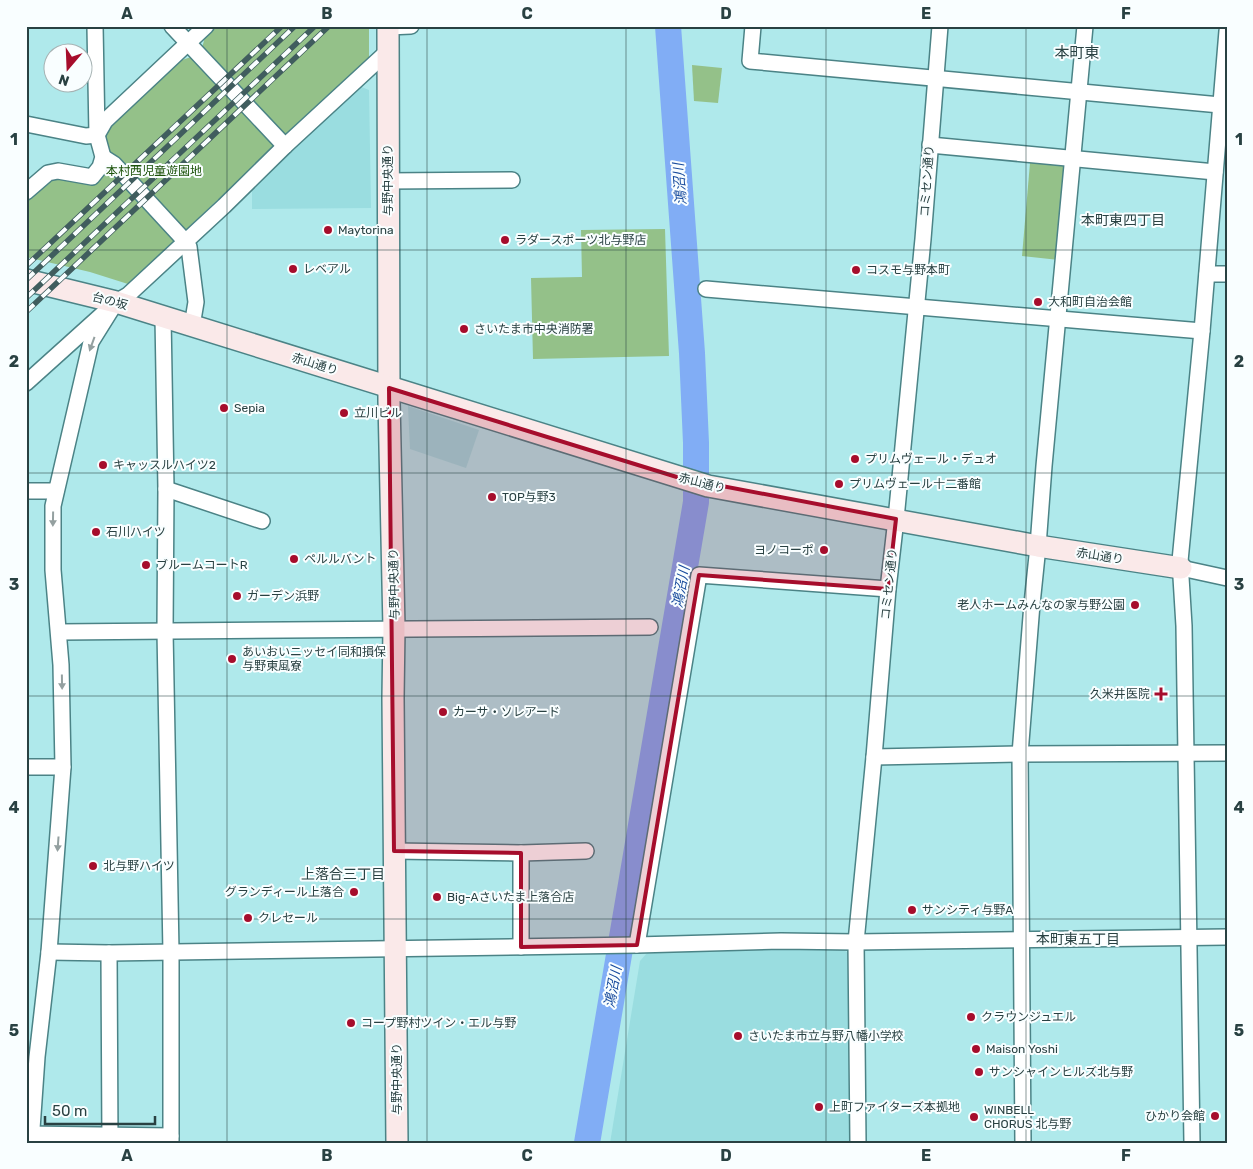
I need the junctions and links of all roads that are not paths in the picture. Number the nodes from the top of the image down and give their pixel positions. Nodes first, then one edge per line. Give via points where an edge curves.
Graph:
1 (95, 26) edge
2 (172, 26) edge
3 (206, 26) edge
4 (411, 26) edge
5 (753, 26) edge
6 (940, 26) edge
7 (1085, 26) edge
8 (388, 27) edge
9 (1227, 31) edge
10 (188, 43) junction
11 (388, 50) junction
12 (935, 78) junction
13 (1078, 92) junction
14 (1220, 105) junction
15 (26, 124) edge
16 (97, 135) junction
17 (930, 144) junction
18 (284, 146) junction
19 (103, 157) junction
20 (1072, 158) junction
21 (1214, 172) junction
22 (512, 180) dead end
23 (388, 181) junction
24 (26, 192) edge
25 (185, 241) junction
26 (1207, 274) junction
27 (1227, 274) edge
28 (26, 280) edge
29 (706, 289) dead end
30 (116, 302) junction
31 (916, 306) junction
32 (163, 317) junction
33 (1057, 318) junction
34 (192, 326) junction
35 (1202, 331) junction
36 (26, 383) edge
37 (389, 388) junction
38 (166, 489) junction
39 (26, 491) edge
40 (56, 491) junction
41 (896, 519) junction
42 (262, 521) dead end
43 (1038, 546) junction
44 (1181, 568) junction
45 (1227, 578) edge
46 (888, 590) junction
47 (650, 626) dead end
48 (394, 628) junction
49 (166, 631) junction
50 (60, 632) junction
51 (1227, 753) edge
52 (1020, 754) junction
53 (1186, 754) junction
54 (874, 757) junction
55 (26, 767) edge
56 (62, 767) junction
57 (394, 851) junction
58 (586, 851) dead end
59 (521, 853) junction
60 (1227, 938) edge
61 (1188, 939) junction
62 (1021, 940) junction
63 (856, 942) junction
64 (636, 945) junction
65 (521, 946) junction
66 (396, 948) junction
67 (49, 952) junction
68 (171, 952) junction
69 (109, 953) junction
70 (30, 1137) edge
71 (110, 1139) edge
72 (171, 1139) edge
73 (397, 1143) edge
74 (858, 1143) edge
75 (1023, 1143) edge
76 (1192, 1143) edge

1 - 16 street
2 - 10 street
3 - 10 street
4 - 8 street
5 - 12 street via 750,61
6 - 12 street, コミセン通り
7 - 13 street
8 - 11 street, 与野中央通り
9 - 14 street
10 - 16 street via 105,121
10 - 18 street
11 - 18 street
11 - 23 street, 与野中央通り
12 - 13 street
12 - 17 street, コミセン通り
13 - 14 street
13 - 20 street
14 - 21 street
15 - 16 street via 86,136
16 - 19 street
17 - 20 street
17 - 31 street, コミセン通り
18 - 25 street
19 - 24 street via 92,177 48,172
19 - 25 street via 114,164
20 - 21 street
20 - 33 street
21 - 26 street
22 - 23 street
23 - 37 street, 与野中央通り
25 - 30 street via 128,295
25 - 34 street via 196,302
26 - 27 street
26 - 35 street
28 - 30 street, 台の坂
29 - 31 street
30 - 32 street, 台の坂
30 - 36 street
30 -> 40 street via 92,342
31 - 33 street
31 - 41 street, コミセン通り
32 - 34 street, 台の坂
32 - 38 street
33 - 35 street
33 - 43 street
34 - 37 street, 赤山通り
35 - 44 street
37 - 41 street, 赤山通り via 708,486
37 - 48 street, 与野中央通り
38 - 42 street
38 - 49 street
39 - 40 street
40 -> 50 street via 53,570
41 - 43 street, 赤山通り
41 - 46 street, コミセン通り
43 - 44 street, 赤山通り
43 - 52 street
44 - 45 street, 赤山通り
44 - 53 street
46 - 54 street, コミセン通り
46 - 64 street via 699,575
47 - 48 street
48 - 49 street
48 - 57 street, 与野中央通り
49 - 50 street
49 - 68 street
50 -> 56 street
51 - 53 street
52 - 53 street
52 - 54 street
52 - 62 street
53 - 61 street
54 - 63 street, コミセン通り
55 - 56 street
56 -> 67 street
57 - 59 street
57 - 66 street, 与野中央通り
58 - 59 street
59 - 65 street
60 - 61 street
61 - 62 street
61 - 76 street
62 - 63 street
62 - 75 street
63 - 64 street
63 - 74 street, コミセン通り
64 - 65 street
65 - 66 street
66 - 68 street
66 - 73 street, 与野中央通り
67 - 69 street
67 - 70 street
68 - 69 street
68 - 72 street
69 - 71 street
70 - 71 street
71 - 72 street

